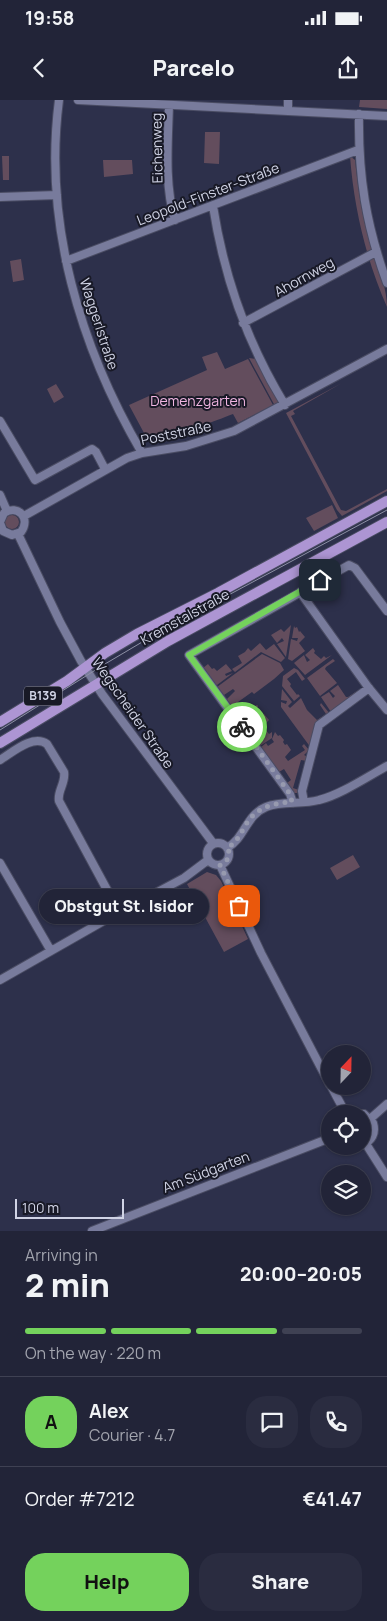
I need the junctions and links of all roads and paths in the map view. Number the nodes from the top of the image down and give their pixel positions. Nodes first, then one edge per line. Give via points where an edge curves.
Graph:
1 (58, 100) edge
2 (78, 100) edge
3 (288, 100) edge
4 (153, 102) edge
5 (169, 105) junction
6 (288, 112) junction
7 (359, 114) junction
8 (387, 116) edge
9 (358, 150) junction
10 (57, 195) junction
11 (0, 197) edge
12 (212, 206) junction
13 (175, 220) junction
14 (376, 252) junction
15 (66, 261) junction
16 (387, 283) edge
17 (243, 322) junction
18 (387, 349) edge
19 (285, 405) junction
20 (0, 421) edge
21 (142, 453) junction
22 (105, 469) junction
23 (0, 496) edge
24 (387, 501) edge
25 (7, 511) junction
26 (24, 516) junction
27 (387, 522) edge
28 (0, 525) edge
29 (18, 534) junction
30 (300, 592) junction
31 (387, 611) edge
32 (85, 668) junction
33 (96, 685) junction
34 (369, 688) junction
35 (387, 710) edge
36 (0, 722) edge
37 (0, 743) edge
38 (0, 760) edge
39 (387, 766) edge
40 (292, 802) junction
41 (304, 802) junction
42 (214, 844) junction
43 (227, 848) junction
44 (208, 860) junction
45 (0, 863) edge
46 (220, 865) junction
47 (2, 873) edge
48 (119, 912) junction
49 (51, 951) junction
50 (0, 980) edge
51 (321, 1069) edge
52 (387, 1104) edge
53 (371, 1118) edge
54 (371, 1122) edge
55 (371, 1139) edge
56 (321, 1142) edge
57 (371, 1154) edge
58 (387, 1177) edge
59 (92, 1231) edge

1 - 10 street, Waggerlstraße
2 - 4 street
3 - 6 street
4 - 5 street
5 - 6 street
5 - 13 street, Eichenweg via 168,165
6 - 7 street
7 - 8 street
7 - 9 street
9 - 12 street, Leopold-Finster-Straße
9 - 14 street via 363,195
10 - 11 street
10 - 15 street, Waggerlstraße
12 - 13 street, Leopold-Finster-Straße
12 - 17 street via 223,258
13 - 15 street, Leopold-Finster-Straße
14 - 16 street
14 - 17 street, Ahornweg
15 - 21 street, Waggerlstraße via 96,363
17 - 19 street
18 - 19 street, Poststraße
19 - 21 street, Poststraße via 218,437
20 - 22 street via 35,480 92,448
21 - 22 street, Poststraße
22 - 26 street, Poststraße
23 - 25 street
24 - 32 main road, Kremstalstraße / B139 via 137,634
25 - 26 street via 17,510
25 - 28 street
26 - 29 street via 25,526
27 - 33 main road, Kremstalstraße / B139 via 177,636
28 - 29 street via 9,534
29 - 32 street, Wegscheider Straße
30 - 31 street via 349,565 355,568
30 - 34 street
30 - 40 street via 189,655 290,794
32 - 33 street, Wegscheider Straße
32 - 36 main road, B139
33 - 37 main road, Kremstalstraße / B139
33 - 42 street, Wegscheider Straße
34 - 35 street
34 - 41 street via 318,725 302,791
38 - 48 street via 32,741 47,744 65,776 59,801
39 - 41 street via 324,799
40 - 41 street
40 - 43 street via 260,809 250,818 239,838
42 - 43 street via 221,843
42 - 44 street via 206,853
43 - 46 street via 228,859
44 - 46 street
44 - 48 street via 184,878
45 - 47 street
46 - 51 street
47 - 49 street
48 - 49 street
49 - 50 street
52 - 53 street
54 - 55 street via 374,1131
56 - 59 street, Am Südgarten
57 - 58 street

